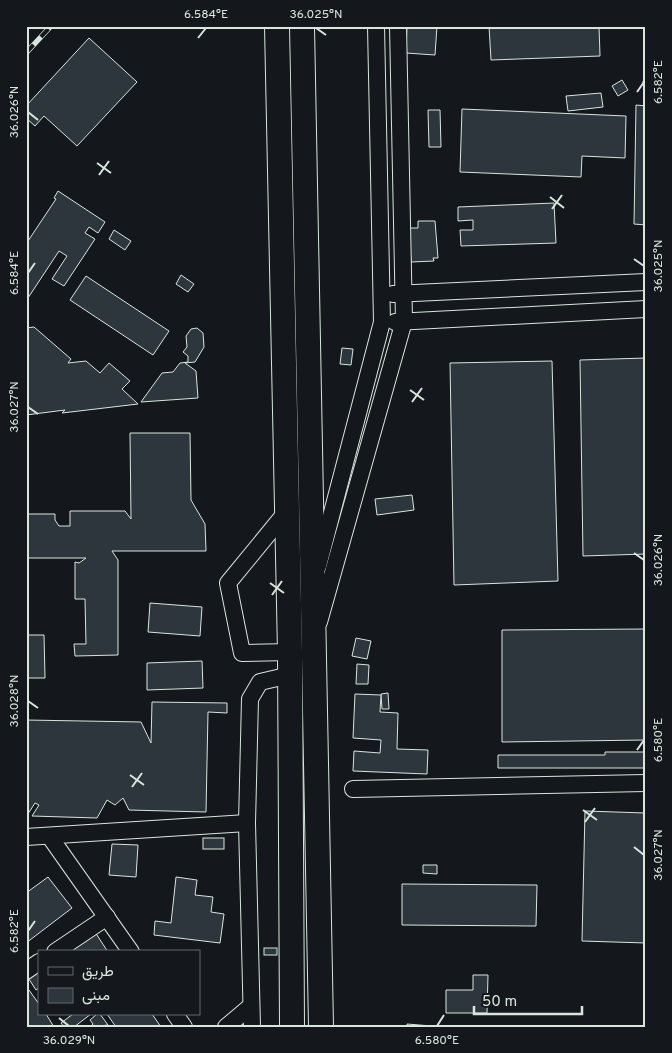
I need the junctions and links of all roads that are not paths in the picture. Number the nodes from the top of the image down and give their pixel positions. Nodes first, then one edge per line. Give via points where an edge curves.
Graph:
1 (277, 26) edge
2 (302, 26) edge
3 (376, 26) edge
4 (398, 26) edge
5 (646, 282) edge
6 (382, 294) junction
7 (404, 294) junction
8 (646, 309) edge
9 (404, 321) junction
10 (382, 322) junction
11 (287, 511) junction
12 (314, 582) junction
13 (315, 637) junction
14 (290, 663) junction
15 (646, 783) edge
16 (353, 789) dead end
17 (247, 823) junction
18 (26, 837) edge
19 (50, 837) junction
20 (106, 917) junction
21 (58, 950) edge
22 (130, 950) edge
23 (38, 963) edge
24 (26, 971) edge
25 (251, 1006) junction
26 (176, 1016) edge
27 (184, 1027) edge
28 (226, 1027) edge
29 (252, 1027) edge
30 (292, 1027) edge
31 (321, 1027) edge

1 - 11 highway
2 - 12 highway
3 - 6 street
4 - 7 street
5 - 7 street
6 - 7 street
6 - 10 street
7 - 9 street
8 - 9 street
9 - 10 street
9 - 13 street
10 - 12 street
11 - 14 highway
11 - 14 street via 228,583 242,653
12 - 13 highway
13 - 31 highway
14 - 17 street via 260,682 250,699
14 - 30 highway
15 - 16 street
17 - 19 street
17 - 25 street
18 - 19 street
19 - 20 street
20 - 21 street
20 - 22 street
23 - 24 street
25 - 28 street
25 - 29 street
26 - 27 street

